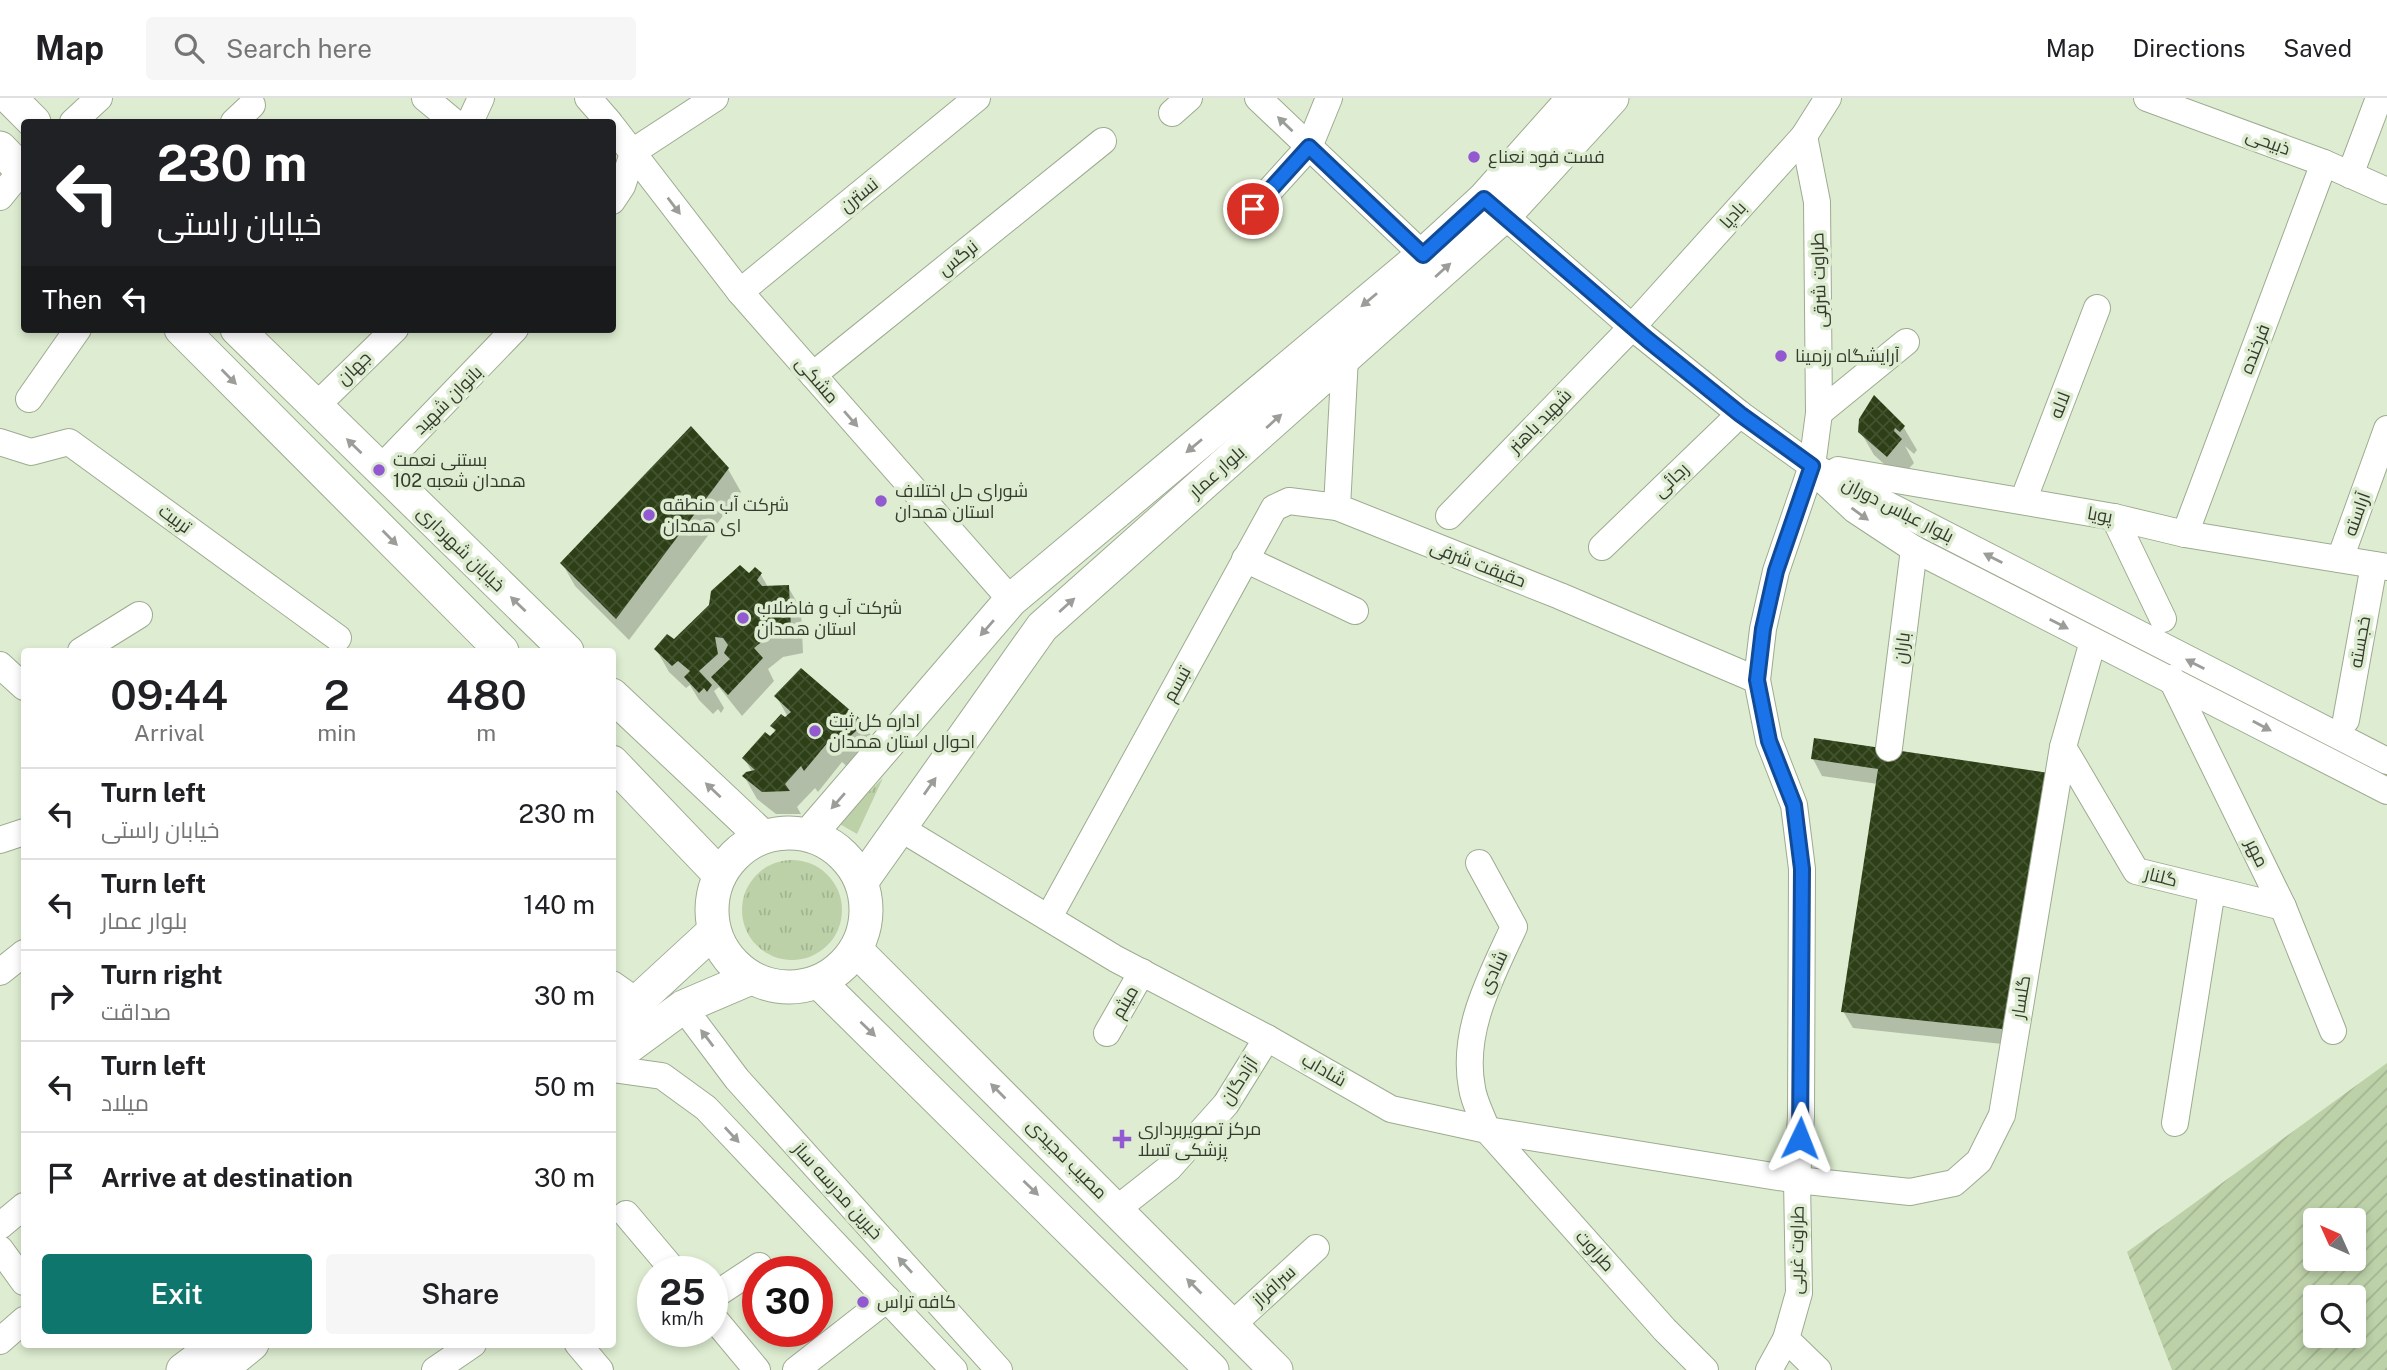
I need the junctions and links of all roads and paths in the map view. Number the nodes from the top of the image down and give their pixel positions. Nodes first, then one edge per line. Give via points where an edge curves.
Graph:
1 (10, 98) edge
2 (99, 98) edge
3 (425, 98) edge
4 (481, 98) edge
5 (588, 98) edge
6 (715, 98) edge
7 (977, 98) edge
8 (1258, 98) edge
9 (1329, 98) edge
10 (1574, 98) edge
11 (1612, 98) edge
12 (1828, 98) edge
13 (2147, 98) edge
14 (2379, 98) edge
15 (31, 119) edge
16 (76, 119) edge
17 (450, 119) edge
18 (471, 119) edge
19 (607, 119) edge
20 (616, 130) edge
21 (1804, 136) junction
22 (1103, 141) dead end
23 (1309, 147) junction
24 (634, 151) junction
25 (2324, 163) junction
26 (15, 164) edge
27 (2350, 175) junction
28 (2387, 191) edge
29 (616, 195) edge
30 (0, 197) edge
31 (1495, 207) junction
32 (1253, 209) dead end
33 (1423, 255) junction
34 (740, 292) junction
35 (2097, 308) dead end
36 (1632, 327) junction
37 (75, 333) edge
38 (185, 333) edge
39 (241, 333) edge
40 (391, 333) edge
41 (511, 333) edge
42 (1906, 342) dead end
43 (1345, 357) junction
44 (813, 375) junction
45 (29, 399) dead end
46 (314, 408) junction
47 (1819, 413) junction
48 (1740, 414) junction
49 (2387, 429) edge
50 (0, 442) edge
51 (1812, 466) junction
52 (379, 470) junction
53 (2023, 501) junction
54 (1337, 507) junction
55 (1449, 516) dead end
56 (2113, 517) junction
57 (2185, 534) junction
58 (1602, 547) dead end
59 (1914, 549) junction
60 (1245, 559) junction
61 (2340, 559) junction
62 (2380, 566) edge
63 (1011, 600) junction
64 (1355, 611) dead end
65 (139, 615) dead end
66 (2163, 619) dead end
67 (338, 638) dead end
68 (2093, 641) junction
69 (86, 648) edge
70 (499, 648) edge
71 (564, 648) edge
72 (0, 665) edge
73 (2171, 678) junction
74 (1757, 680) junction
75 (21, 686) edge
76 (21, 690) edge
77 (0, 696) edge
78 (616, 699) edge
79 (2347, 720) dead end
80 (2063, 747) junction
81 (1889, 748) dead end
82 (2387, 761) edge
83 (616, 766) edge
84 (2387, 791) edge
85 (900, 828) junction
86 (21, 833) edge
87 (809, 835) junction
88 (763, 837) junction
89 (0, 840) edge
90 (1479, 863) dead end
91 (720, 875) junction
92 (862, 881) junction
93 (2212, 890) junction
94 (2283, 907) junction
95 (1049, 917) junction
96 (714, 931) junction
97 (856, 950) junction
98 (21, 955) edge
99 (0, 972) edge
100 (1142, 972) junction
101 (751, 978) junction
102 (819, 982) junction
103 (616, 987) edge
104 (639, 1003) junction
105 (683, 1007) junction
106 (616, 1022) edge
107 (2333, 1031) dead end
108 (1107, 1033) dead end
109 (1267, 1038) junction
110 (616, 1056) edge
111 (616, 1070) edge
112 (737, 1079) junction
113 (706, 1108) junction
114 (2175, 1123) dead end
115 (1486, 1130) junction
116 (1797, 1180) junction
117 (21, 1208) edge
118 (1117, 1209) junction
119 (626, 1213) dead end
120 (0, 1226) edge
121 (1316, 1248) dead end
122 (0, 1249) edge
123 (662, 1256) edge
124 (21, 1278) edge
125 (887, 1299) junction
126 (21, 1323) edge
127 (1232, 1325) junction
128 (728, 1336) edge
129 (1786, 1339) junction
130 (0, 1341) edge
131 (213, 1348) edge
132 (248, 1348) edge
133 (467, 1348) edge
134 (581, 1348) edge
135 (183, 1370) edge
136 (220, 1370) edge
137 (435, 1370) edge
138 (600, 1370) edge
139 (757, 1370) edge
140 (796, 1370) edge
141 (954, 1370) edge
142 (999, 1370) edge
143 (1212, 1370) edge
144 (1276, 1370) edge
145 (1705, 1370) edge
146 (1769, 1370) edge
147 (1818, 1370) edge

1 - 15 main road
2 - 16 street
3 - 17 street
4 - 18 street
5 - 19 street, مشکی
6 - 24 street
7 - 34 street, نسترن
23 -> 8 street
9 - 23 street
10 - 31 main road, بلوار عمار
11 - 31 main road, بلوار عمار
12 - 21 street, بادپا
13 - 25 street, ذبیحی
14 - 27 street
20 - 24 street, مشکی
21 - 36 street, بادپا
21 - 47 street, طراوت شرقی via 1817,202
22 - 44 street, نرگس
23 - 32 street
23 - 33 street
24 - 29 street
24 -> 34 street, مشکی
25 - 27 street, ذبیحی
25 - 57 street, فرخنده
26 - 30 street
27 - 28 street, ذبیحی
31 - 33 main road, بلوار عمار
31 - 36 street
43 -> 31 main road, بلوار عمار
33 -> 63 main road, بلوار عمار
34 - 44 street, مشکی
35 - 53 street, لاله
36 - 48 street
36 - 55 street, شهید باهنر
37 - 45 street
38 -> 70 main road
39 - 46 main road, خیابان شهرداری
40 - 46 street, جهان
41 - 52 street, بانوان شهید
42 - 47 street
43 - 54 street
85 -> 43 main road, بلوار عمار via 1042,627
44 -> 63 street, مشکی
52 -> 46 main road, خیابان شهرداری
47 - 51 street, طراوت شرقی
48 - 51 street
48 - 58 street, رجائی
49 - 61 street, آراسته
50 - 67 street, تربیت via 31,452 69,442
51 - 53 street, پویا
51 -> 59 street, بلوار عباس دوران via 1855,510
51 - 74 street, طراوت غربی via 1776,571
82 -> 51 street, بلوار عباس دوران
71 -> 52 main road, خیابان شهرداری
53 - 56 street, پویا
54 - 60 street, تبسم via 1289,501 1274,508
54 - 74 street, حقیقت شرفی
56 - 57 street, پویا
56 - 66 street
57 - 61 street, پویا
59 -> 68 street, بلوار عباس دوران
59 - 81 street, باران
60 - 64 street
60 - 95 street, تبسم
61 - 62 street, پویا
62 - 79 street, خجسته
63 -> 87 main road, بلوار عمار
65 - 69 street
68 - 73 street, بلوار عباس دوران
68 - 80 street, گلسار
72 - 75 street
73 -> 84 street, بلوار عباس دوران
73 - 94 street, مهر
74 - 116 street, طراوت غربی via 1769,741 1794,805 1802,869
76 - 77 street
88 -> 78 main road
80 - 93 street, گلنار via 2136,871
80 - 116 street, گلسار via 2001,1115 1979,1161 1954,1183 1910,1192
83 - 91 main road
85 - 92 main road, بلوار عمار
85 - 95 street, شاداب
86 - 89 street
87 - 88 main road via 786,832
87 - 92 main road via 831,844 849,860
88 - 91 main road via 730,859
90 - 115 street, شادی via 1514,927 1479,1001 1471,1058 1472,1088
91 - 96 main road via 711,912
92 - 97 main road via 866,916
93 - 94 street, گلنار
93 - 114 street
94 - 107 street, مهر
95 - 100 street, شاداب
96 - 101 main road via 722,950
96 - 104 main road
97 - 102 main road via 840,969
118 -> 97 main road, مصیب مجیدی
98 - 99 street
100 - 108 street, میثم
100 - 109 street, شاداب
101 - 102 main road via 797,988
101 - 105 main road
102 -> 143 main road
103 - 104 street
104 - 106 main road
105 - 110 main road
112 -> 105 street, خیرین مدرسه ساز
109 - 115 street, شاداب via 1391,1109
109 - 118 street, آزادگان via 1218,1113 1169,1168
111 - 113 street, خیرین مدرسه ساز via 662,1076
112 - 113 street
142 -> 112 street, خیرین مدرسه ساز
113 -> 125 street, خیرین مدرسه ساز
115 - 116 street, شاداب
115 - 145 street, طراوت
116 - 129 street, طراوت غربی via 1799,1293
117 - 120 street
127 -> 118 main road, مصیب مجیدی
119 - 123 street
121 - 127 street, سرافراز
122 - 124 street
125 - 140 street
125 - 141 street, خیرین مدرسه ساز
126 - 130 street
127 - 144 main road, مصیب مجیدی
128 - 139 street
129 - 146 street, طراوت غربی
129 - 147 street
131 - 135 main road
132 - 136 main road
133 - 137 street
134 - 138 street

